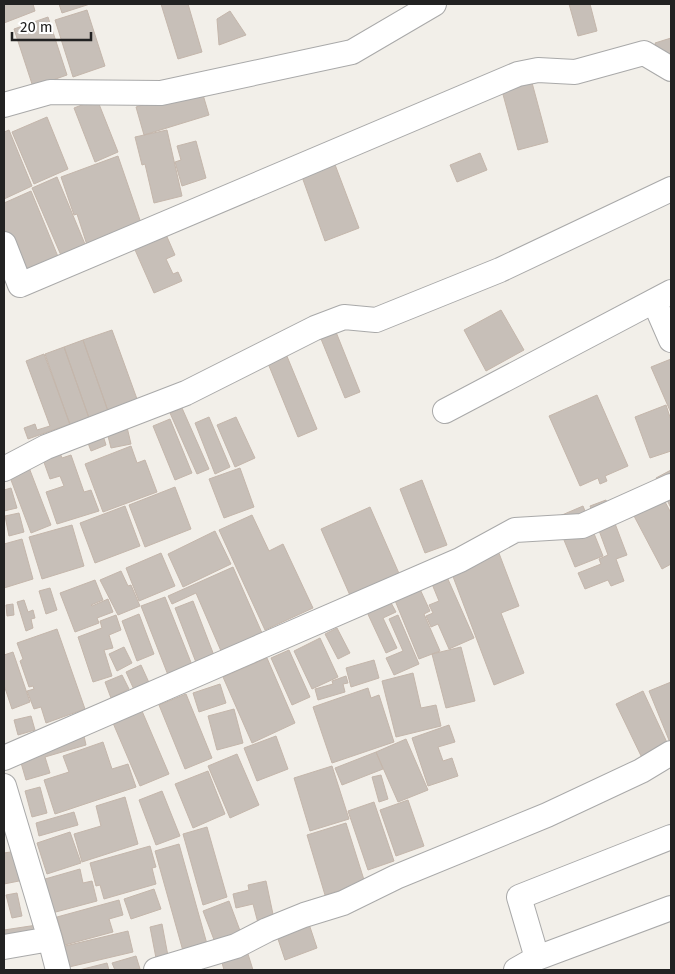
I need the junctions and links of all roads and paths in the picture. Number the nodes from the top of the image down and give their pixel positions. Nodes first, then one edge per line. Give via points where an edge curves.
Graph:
1 (434, 4) edge
2 (671, 69) edge
3 (4, 106) edge
4 (671, 189) edge
5 (4, 244) edge
6 (662, 296) edge
7 (671, 340) edge
8 (445, 411) dead end
9 (4, 470) edge
10 (671, 486) edge
11 (671, 753) edge
12 (4, 758) edge
13 (4, 786) edge
14 (671, 837) edge
15 (671, 908) edge
16 (50, 938) junction
17 (4, 948) edge
18 (537, 958) junction
19 (58, 970) edge
20 (156, 970) edge
21 (516, 970) edge

1 - 3 street via 352,52 162,92 50,92
2 - 5 street via 644,53 575,72 538,70 518,74 20,285
4 - 9 street via 500,270 376,320 344,317 315,328 186,393 46,447
6 - 7 street
6 - 8 street
10 - 12 street via 582,526 516,530 460,560
11 - 20 street via 547,816 396,877 343,903 304,915 236,946
13 - 16 street
14 - 18 street via 519,897
15 - 18 street
16 - 17 street
16 - 19 street
18 - 21 street

